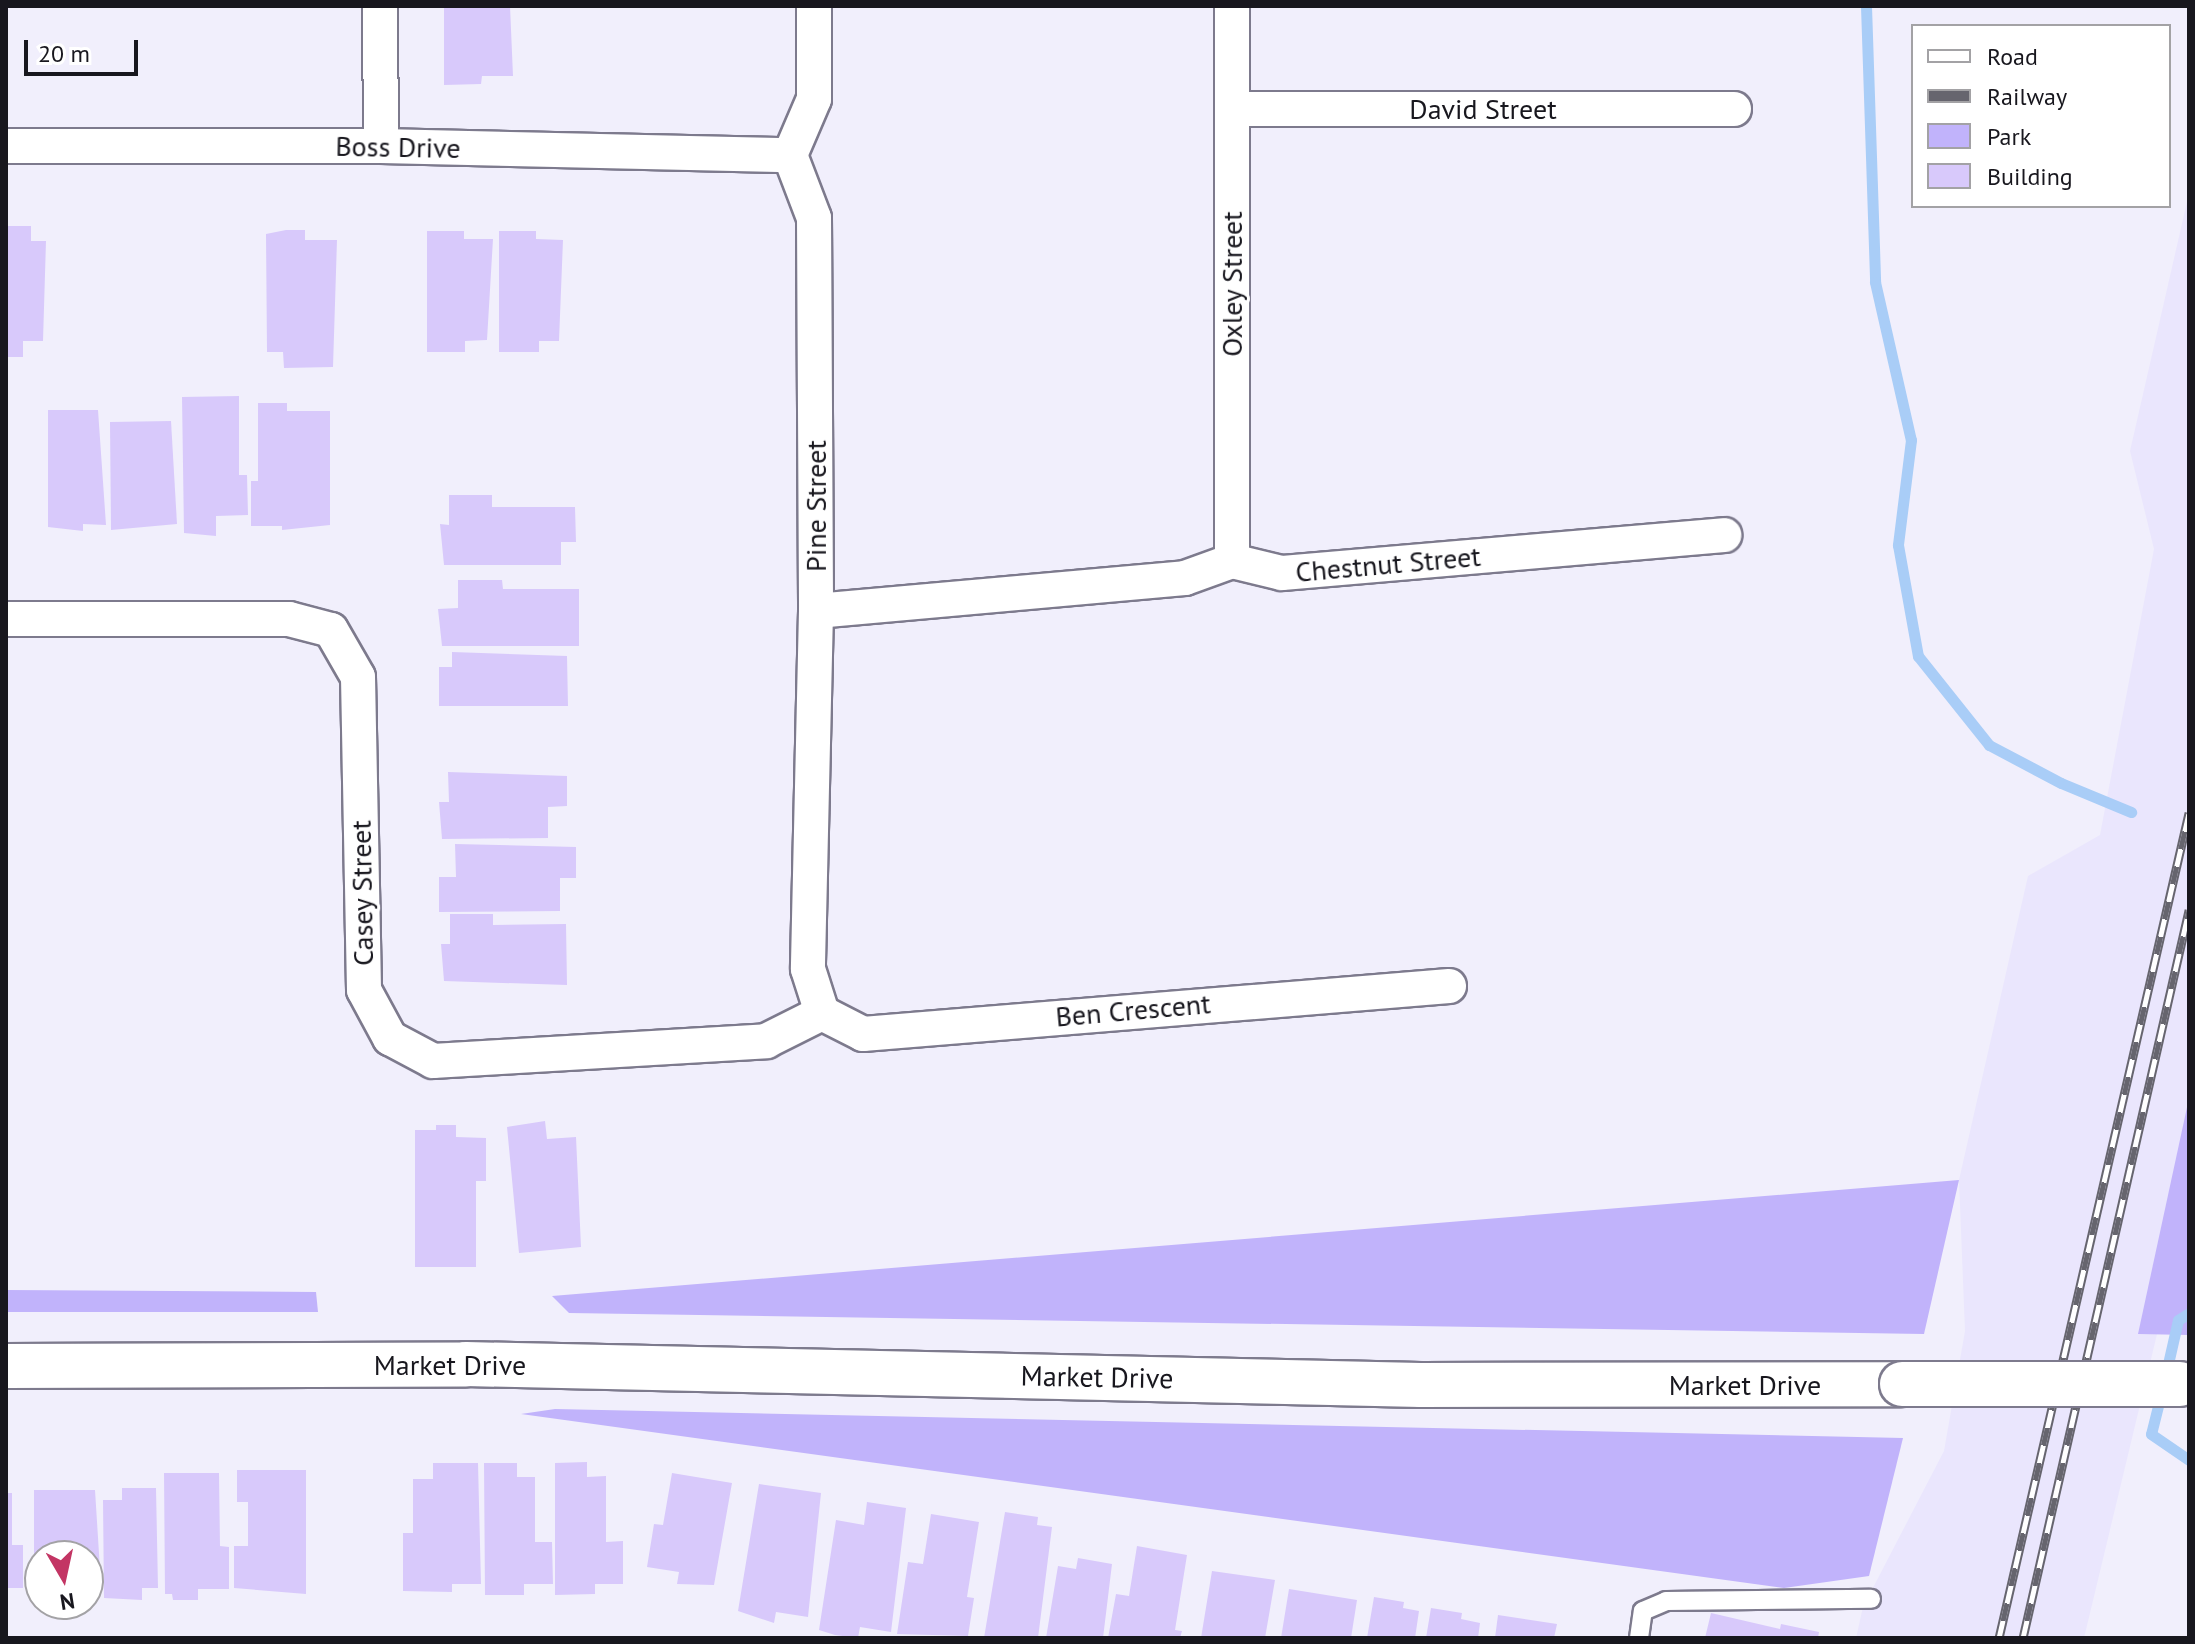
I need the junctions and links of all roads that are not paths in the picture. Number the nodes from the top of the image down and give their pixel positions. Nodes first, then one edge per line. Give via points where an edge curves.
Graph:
1 (380, 6) edge
2 (814, 6) edge
3 (1232, 6) edge
4 (1233, 109) junction
5 (1734, 109) dead end
6 (6, 146) edge
7 (381, 146) junction
8 (790, 155) junction
9 (1724, 535) dead end
10 (1232, 561) junction
11 (816, 611) junction
12 (6, 619) edge
13 (1449, 986) dead end
14 (822, 1013) junction
15 (6, 1366) edge
16 (2184, 1384) edge
17 (1871, 1599) dead end
18 (1639, 1638) edge

1 - 7 street
2 - 8 street via 814,99
3 - 4 street, Oxley Street
4 - 5 street, David Street
4 - 10 street, Oxley Street
6 - 7 street, Boss Drive
7 - 8 street, Boss Drive
8 - 11 street, Pine Street via 814,218
9 - 10 street, Chestnut Street via 1282,573
10 - 11 street via 1185,578
11 - 14 street, Pine Street via 808,969
12 - 14 street, Casey Street via 289,619 331,630 358,677 364,990 390,1038 433,1061 766,1041
13 - 14 street, Ben Crescent via 863,1034
15 - 16 street, Market Drive, bridge via 466,1364 1421,1385
17 - 18 lane via 1666,1601 1643,1611

